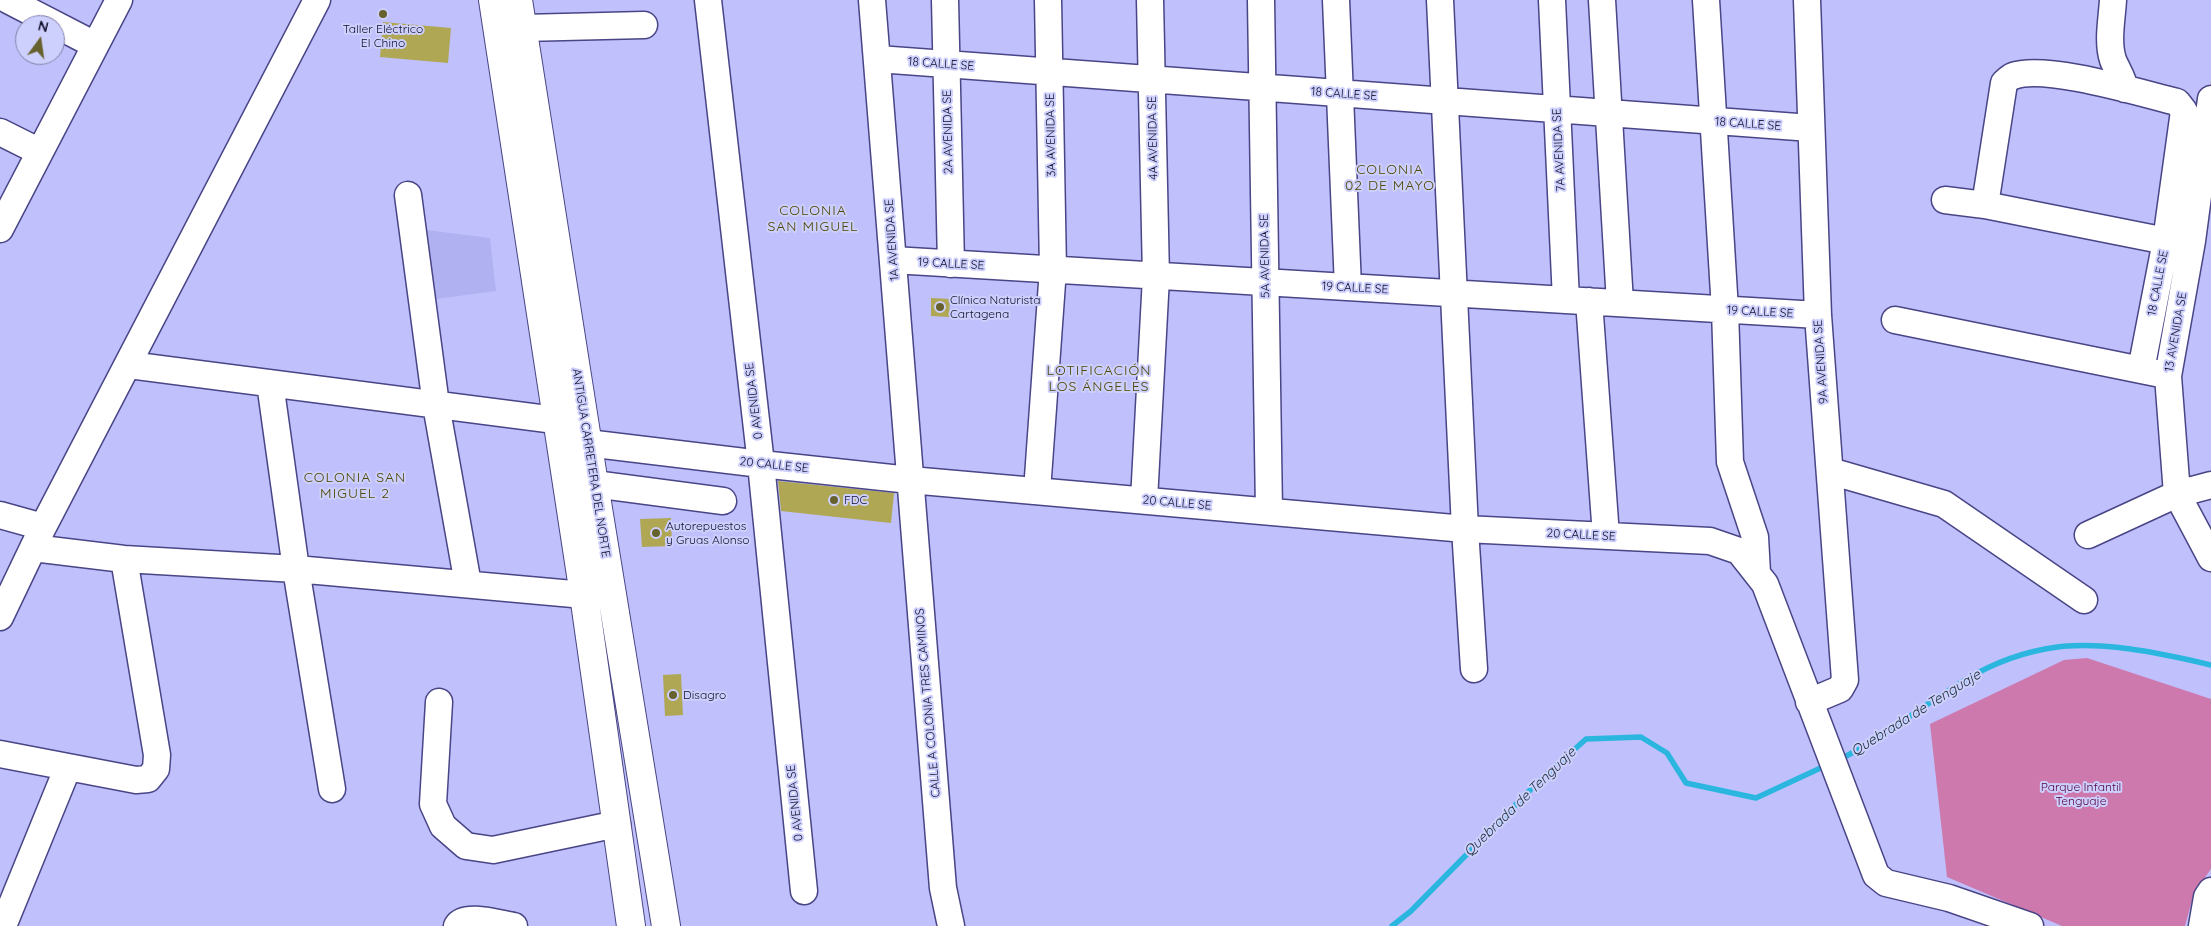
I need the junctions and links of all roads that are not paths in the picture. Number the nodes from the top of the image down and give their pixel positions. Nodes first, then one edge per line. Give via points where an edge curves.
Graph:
1 (8, 0) edge
2 (119, 0) edge
3 (317, 0) edge
4 (493, 0) edge
5 (518, 0) edge
6 (708, 0) edge
7 (872, 0) edge
8 (945, 0) edge
9 (1048, 0) edge
10 (1150, 0) edge
11 (1260, 0) edge
12 (1336, 0) edge
13 (1440, 0) edge
14 (1552, 0) edge
15 (1602, 0) edge
16 (1706, 0) edge
17 (1807, 0) edge
18 (2113, 0) edge
19 (644, 24) dead end
20 (523, 28) junction
21 (95, 45) junction
22 (878, 59) junction
23 (947, 64) junction
24 (1050, 72) junction
25 (1151, 79) junction
26 (1262, 88) junction
27 (2125, 89) junction
28 (1340, 94) junction
29 (1446, 101) junction
30 (2211, 102) edge
31 (1557, 110) junction
32 (1608, 113) junction
33 (1712, 121) junction
34 (1811, 128) junction
35 (0, 132) edge
36 (40, 152) junction
37 (408, 195) dead end
38 (1945, 200) dead end
39 (1985, 205) junction
40 (0, 229) edge
41 (2166, 242) junction
42 (2202, 242) edge
43 (893, 260) junction
44 (951, 264) junction
45 (1053, 269) junction
46 (1156, 277) junction
47 (1265, 282) junction
48 (1348, 287) junction
49 (1456, 294) junction
50 (1577, 301) junction
51 (1620, 303) junction
52 (1725, 310) junction
53 (1818, 315) junction
54 (1895, 320) dead end
55 (129, 365) junction
56 (2140, 370) junction
57 (2168, 376) junction
58 (270, 383) junction
59 (436, 405) junction
60 (556, 420) junction
61 (587, 442) junction
62 (761, 464) junction
63 (1830, 471) junction
64 (910, 480) junction
65 (594, 484) junction
66 (2211, 485) edge
67 (1037, 491) junction
68 (2176, 494) junction
69 (1144, 500) junction
70 (723, 501) dead end
71 (1269, 511) junction
72 (0, 515) edge
73 (1466, 529) junction
74 (2088, 535) dead end
75 (1606, 536) junction
76 (38, 537) junction
77 (2211, 558) edge
78 (124, 560) junction
79 (296, 569) junction
80 (1756, 573) junction
81 (468, 584) junction
82 (584, 595) junction
83 (2084, 600) dead end
84 (0, 617) edge
85 (1474, 669) dead end
86 (439, 702) dead end
87 (1809, 702) junction
88 (0, 754) edge
89 (68, 767) junction
90 (332, 789) dead end
91 (617, 824) junction
92 (804, 891) dead end
93 (2211, 891) edge
94 (3, 926) edge
95 (457, 926) edge
96 (514, 926) edge
97 (632, 926) edge
98 (666, 926) edge
99 (951, 926) edge
100 (2030, 926) edge
101 (2202, 926) edge

1 - 21 street
2 - 21 street
3 - 55 street
4 - 60 main road
5 - 20 main road, ANTIGUA CARRETERA DEL NORTE
6 - 62 street, 0 AVENIDA SE
7 - 22 street, 1A AVENIDA SE
8 - 23 street, 2A AVENIDA SE
9 - 24 street, 3A AVENIDA SE
10 - 25 street, 4A AVENIDA SE
11 - 26 street, 5A AVENIDA SE
12 - 28 street
13 - 29 street
14 - 31 street, 7A AVENIDA SE
15 - 32 street
16 - 33 street
17 - 34 street, 9A AVENIDA SE
18 - 27 street via 2113,59
19 - 20 street
20 - 61 main road, ANTIGUA CARRETERA DEL NORTE
21 - 36 street
22 - 23 street, 18 CALLE SE
22 - 43 street, 1A AVENIDA SE
23 - 24 street, 18 CALLE SE
23 - 44 street, 2A AVENIDA SE
24 - 25 street, 18 CALLE SE
24 - 45 street, 3A AVENIDA SE
25 - 26 street, 18 CALLE SE
25 - 46 street, 4A AVENIDA SE
26 - 28 street, 18 CALLE SE
26 - 47 street, 5A AVENIDA SE
27 - 39 street via 2049,72 2012,76 2004,83
27 - 41 street via 2177,102 2184,112
28 - 29 street, 18 CALLE SE
28 - 48 street
29 - 31 street, 18 CALLE SE
29 - 49 street
30 - 42 street, 13 AVENIDA SE
31 - 32 street, 18 CALLE SE
31 - 50 street, 7A AVENIDA SE
32 - 33 street, 18 CALLE SE
32 - 51 street
33 - 34 street, 18 CALLE SE
33 - 52 street
34 - 53 street, 9A AVENIDA SE
35 - 36 street
36 - 40 street
37 - 59 street
38 - 39 street, 18 CALLE SE
39 - 41 street, 18 CALLE SE
41 - 56 street, 18 CALLE SE
42 - 57 street, 13 AVENIDA SE
43 - 44 street, 19 CALLE SE
43 - 64 street, 1A AVENIDA SE
44 - 45 street, 19 CALLE SE
45 - 46 street, 19 CALLE SE
45 - 67 street, 3A AVENIDA SE
46 - 47 street, 19 CALLE SE
46 - 69 street, 4A AVENIDA SE
47 - 48 street, 19 CALLE SE
47 - 71 street, 5A AVENIDA SE
48 - 49 street, 19 CALLE SE
49 - 50 street, 19 CALLE SE
49 - 73 street
50 - 51 street, 19 CALLE SE
50 - 75 street, 7A AVENIDA SE
51 - 52 street, 19 CALLE SE
52 - 53 street, 19 CALLE SE
52 - 80 street via 1730,462 1755,537
53 - 63 street, 9A AVENIDA SE
54 - 56 street
55 - 58 street
55 - 76 street
56 - 57 street
57 - 68 street, 13 AVENIDA SE
58 - 59 street
58 - 79 street
59 - 60 street
59 - 81 street
60 - 82 main road
61 - 62 street, 20 CALLE SE
61 - 65 main road, ANTIGUA CARRETERA DEL NORTE
62 - 64 street, 20 CALLE SE
62 - 92 street, 0 AVENIDA SE
63 - 83 street via 1944,504
63 - 87 street, 9A AVENIDA SE via 1846,680 1840,689
64 - 67 street, 20 CALLE SE
64 - 99 street, CALLE A COLONIA TRES CAMINOS via 943,888
65 - 70 street
65 - 98 main road, ANTIGUA CARRETERA DEL NORTE
66 - 68 street
67 - 69 street, 20 CALLE SE
68 - 74 street
68 - 77 street, 13 AVENIDA SE
69 - 71 street, 20 CALLE SE
71 - 73 street, 20 CALLE SE
72 - 76 street
73 - 75 street, 20 CALLE SE
73 - 85 street
75 - 80 street, 20 CALLE SE via 1710,541 1739,551
76 - 78 street
76 - 84 street
78 - 79 street
78 - 89 street via 157,755 156,770 148,779 136,780
79 - 81 street
79 - 90 street
80 - 87 street, 20 CALLE SE via 1765,584
81 - 82 street
82 - 91 main road
86 - 91 street via 433,804 443,826 466,846 493,850
87 - 100 street, 20 CALLE SE via 1876,874 1886,883 1949,898
88 - 89 street
89 - 94 street
91 - 97 main road
93 - 101 street
95 - 96 street via 468,918

